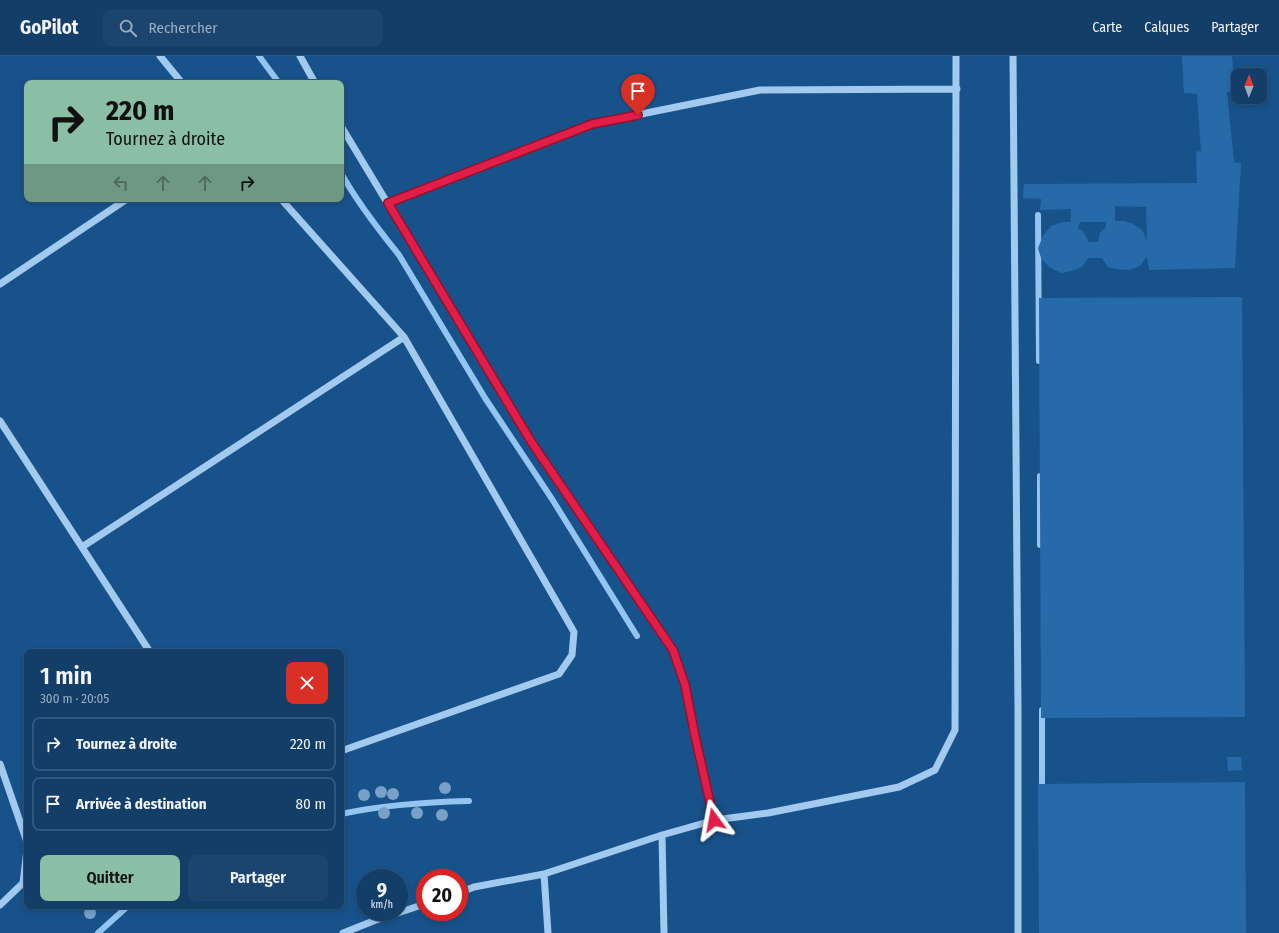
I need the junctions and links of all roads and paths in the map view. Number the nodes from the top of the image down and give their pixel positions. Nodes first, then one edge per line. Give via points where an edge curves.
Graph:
1 (160, 56) edge
2 (300, 56) edge
3 (956, 56) edge
4 (1013, 56) edge
5 (180, 80) edge
6 (313, 80) edge
7 (957, 89) junction
8 (344, 131) edge
9 (123, 202) edge
10 (284, 202) edge
11 (388, 203) junction
12 (0, 284) edge
13 (404, 337) junction
14 (0, 421) edge
15 (82, 547) junction
16 (148, 649) edge
17 (344, 750) edge
18 (0, 764) edge
19 (714, 820) junction
20 (24, 833) edge
21 (662, 835) junction
22 (544, 874) junction
23 (24, 875) edge
24 (468, 890) edge
25 (0, 905) edge
26 (416, 907) edge
27 (343, 933) edge
28 (548, 933) edge
29 (664, 933) edge
30 (1018, 933) edge

1 - 5 street
2 - 6 street
3 - 7 street
4 - 30 street
7 - 11 street via 760,90 592,124
7 - 19 street via 955,730 936,770 899,787 768,813
8 - 11 street
9 - 12 street
10 - 13 street
11 - 19 street via 532,443 673,650 685,685
13 - 15 street
13 - 17 street via 574,632 572,655 559,674
14 - 15 street
15 - 16 street
18 - 20 street
19 - 21 street
21 - 22 street
21 - 29 street
22 - 24 street
22 - 28 street
23 - 25 street via 23,884
26 - 27 street

